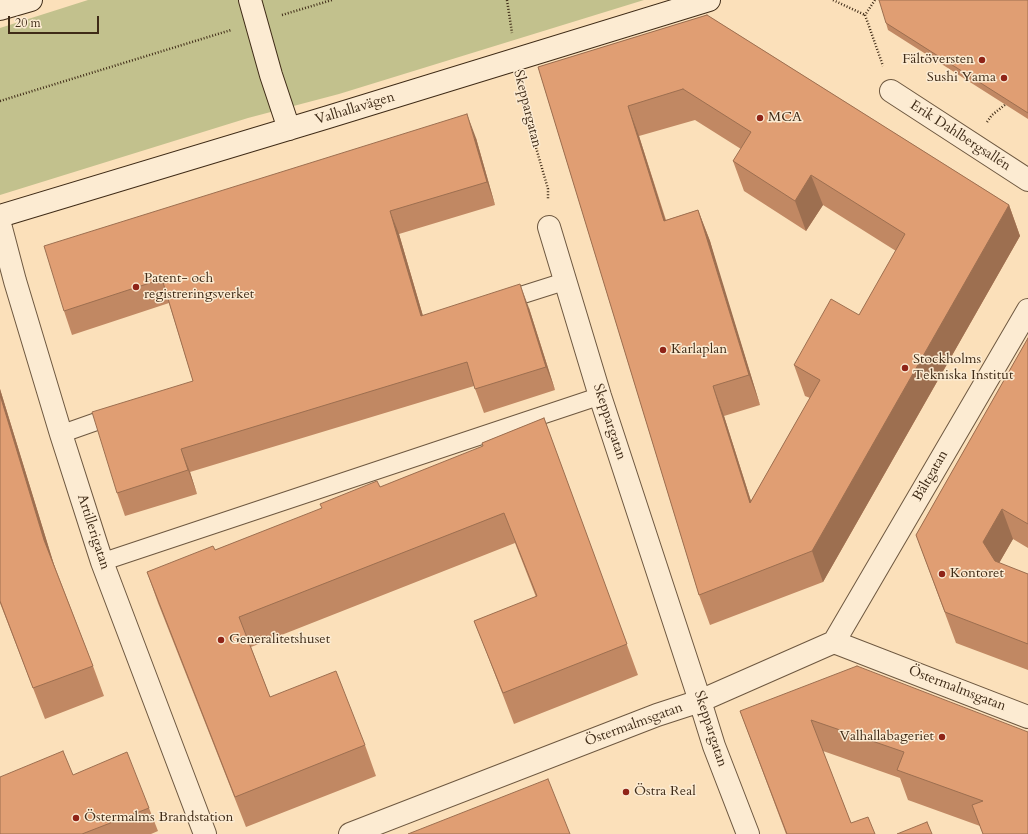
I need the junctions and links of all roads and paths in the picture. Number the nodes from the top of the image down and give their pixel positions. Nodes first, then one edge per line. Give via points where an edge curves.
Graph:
1 (31, 0) edge
2 (250, 0) edge
3 (332, 0) edge
4 (507, 0) edge
5 (709, 0) edge
6 (833, 0) edge
7 (875, 0) edge
8 (0, 9) edge
9 (866, 15) junction
10 (257, 22) junction
11 (515, 59) junction
12 (891, 91) joint
13 (0, 101) edge
14 (289, 129) junction
15 (1028, 180) edge
16 (0, 216) edge
17 (0, 224) edge
18 (549, 227) joint
19 (566, 281) junction
20 (490, 305) edge
21 (1028, 310) edge
22 (600, 396) junction
23 (128, 411) edge
24 (61, 434) junction
25 (102, 562) junction
26 (834, 642) junction
27 (700, 701) junction
28 (1028, 716) edge
29 (205, 834) edge
30 (350, 834) edge
31 (748, 834) edge

1 - 8 street
2 - 10 street
3 - 10 path
4 - 11 path, Skeppargatan
5 - 11 street, Valhallavägen
6 - 9 path
7 - 9 path
9 - 12 path
10 - 13 path
10 - 14 street
11 - 14 street, Valhallavägen
11 - 18 path, Skeppargatan via 522,99 548,189
12 - 15 street, Erik Dahlbergsallén
14 - 16 street, Valhallavägen
17 - 24 street, Artillerigatan
18 - 19 street, Skeppargatan
19 - 20 lane
19 - 22 street, Skeppargatan
21 - 26 street, Bältgatan
22 - 25 lane
22 - 27 street, Skeppargatan
23 - 24 lane
24 - 25 street, Artillerigatan
25 - 29 street, Artillerigatan
26 - 27 street, Östermalmsgatan
26 - 28 street, Östermalmsgatan
27 - 30 street, Östermalmsgatan via 657,715
27 - 31 street, Skeppargatan via 714,746

